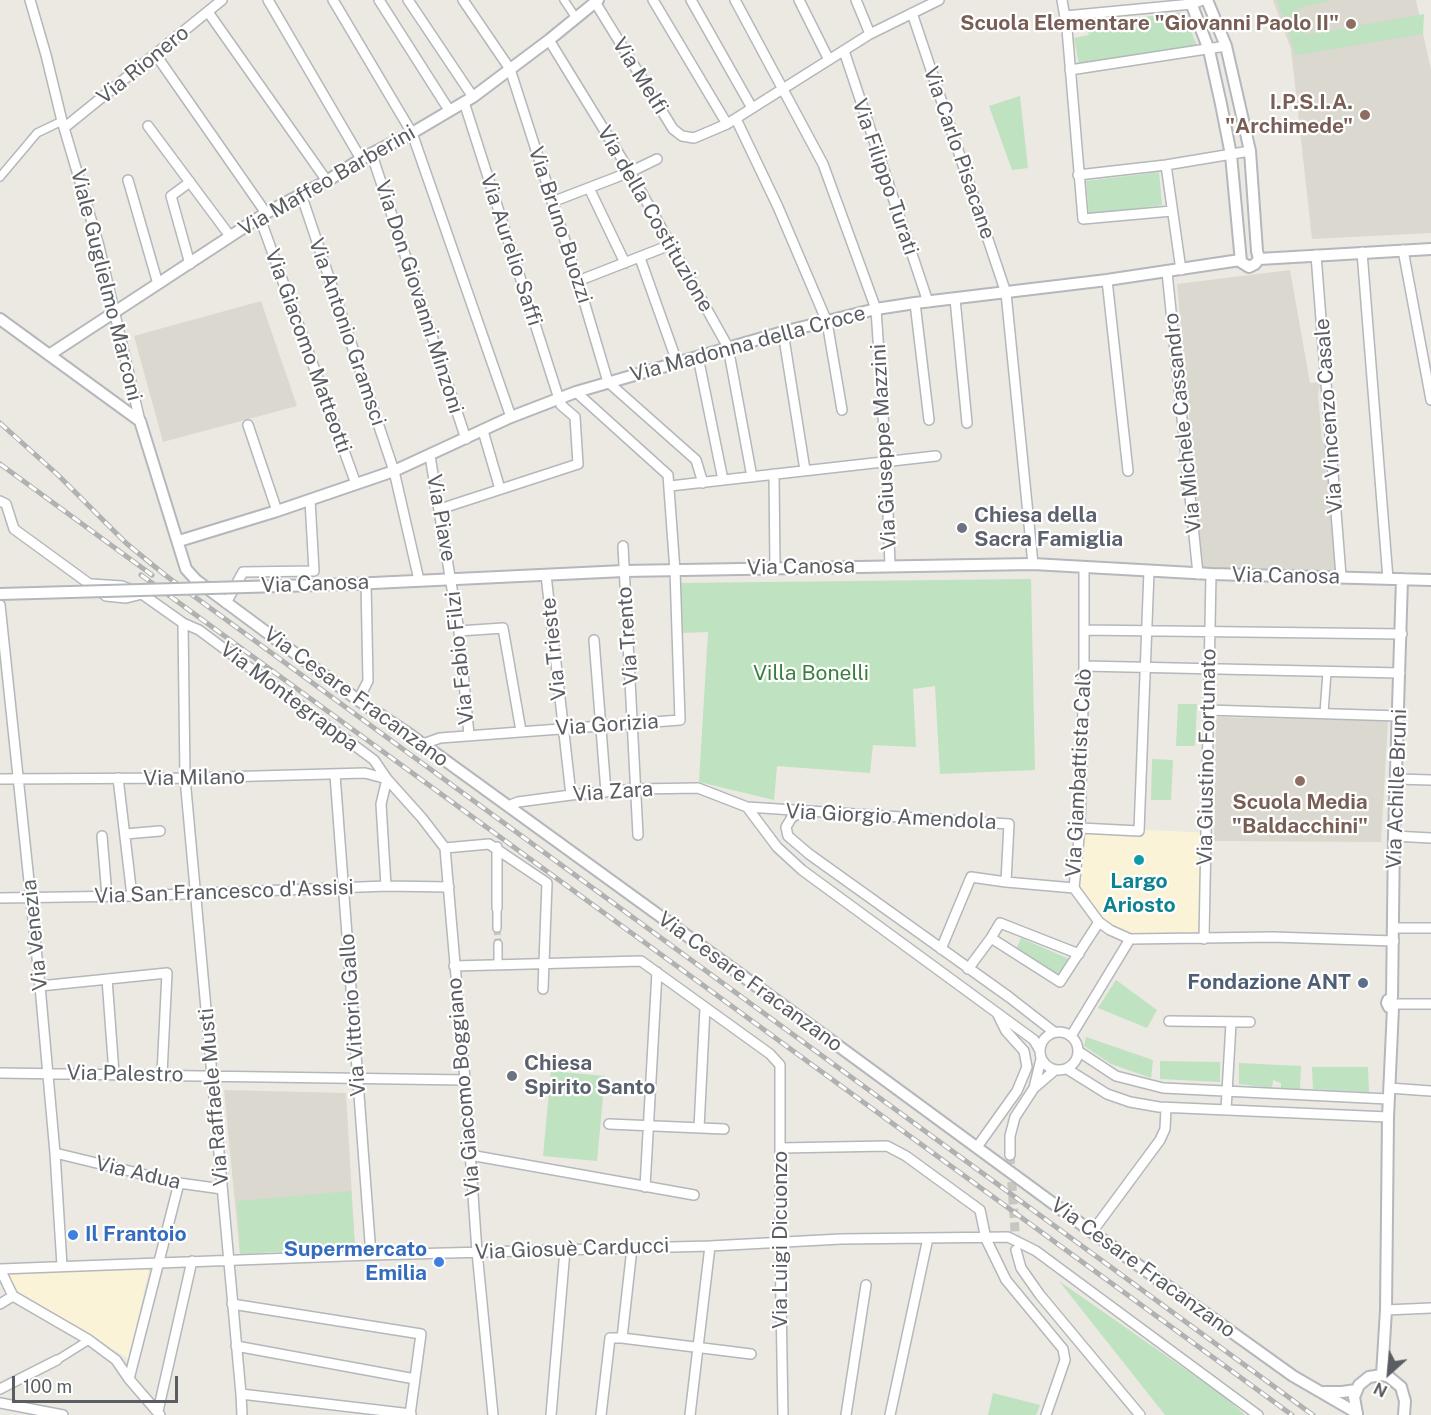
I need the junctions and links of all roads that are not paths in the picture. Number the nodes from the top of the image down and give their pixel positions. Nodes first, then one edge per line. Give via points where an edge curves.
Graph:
1 (30, 0) edge
2 (222, 0) edge
3 (268, 0) edge
4 (333, 0) edge
5 (379, 0) edge
6 (408, 0) edge
7 (463, 0) edge
8 (564, 0) edge
9 (653, 0) edge
10 (691, 0) edge
11 (735, 0) edge
12 (800, 0) edge
13 (856, 0) edge
14 (937, 0) edge
15 (1062, 0) edge
16 (1205, 0) edge
17 (597, 1) edge
18 (1191, 2) edge
19 (208, 12) junction
20 (912, 13) junction
21 (1065, 16) junction
22 (576, 18) junction
23 (870, 34) junction
24 (549, 40) junction
25 (1226, 46) junction
26 (1209, 50) junction
27 (844, 51) junction
28 (156, 55) junction
29 (829, 60) junction
30 (510, 69) junction
31 (1070, 70) junction
32 (783, 89) junction
33 (469, 99) junction
34 (752, 108) junction
35 (448, 110) junction
36 (736, 118) junction
37 (63, 124) junction
38 (727, 124) junction
39 (148, 126) dead end
40 (412, 133) junction
41 (1250, 151) junction
42 (1231, 155) junction
43 (366, 157) junction
44 (657, 159) dead end
45 (1166, 165) junction
46 (630, 172) junction
47 (1078, 176) junction
48 (0, 177) edge
49 (128, 180) dead end
50 (327, 181) junction
51 (190, 182) junction
52 (589, 188) junction
53 (301, 194) junction
54 (552, 202) junction
55 (1172, 211) junction
56 (263, 215) junction
57 (230, 236) junction
58 (670, 245) junction
59 (1431, 249) edge
60 (1403, 250) junction
61 (1362, 252) junction
62 (1241, 255) junction
63 (1258, 255) junction
64 (1316, 255) junction
65 (640, 258) junction
66 (625, 263) junction
67 (190, 264) junction
68 (1181, 270) junction
69 (1167, 272) junction
70 (1107, 280) junction
71 (578, 281) junction
72 (158, 284) junction
73 (1006, 293) junction
74 (955, 299) junction
75 (928, 302) junction
76 (915, 303) junction
77 (876, 309) junction
78 (115, 312) junction
79 (0, 319) edge
80 (827, 322) junction
81 (783, 332) junction
82 (728, 347) junction
83 (49, 355) junction
84 (698, 357) junction
85 (677, 362) junction
86 (608, 382) junction
87 (576, 392) junction
88 (560, 398) junction
89 (1431, 400) edge
90 (842, 410) dead end
91 (511, 417) junction
92 (929, 420) dead end
93 (140, 421) junction
94 (967, 423) dead end
95 (248, 425) dead end
96 (483, 431) junction
97 (466, 439) junction
98 (429, 456) junction
99 (936, 456) dead end
100 (886, 460) junction
101 (805, 470) junction
102 (394, 471) junction
103 (1128, 471) dead end
104 (774, 474) junction
105 (752, 477) junction
106 (723, 480) junction
107 (704, 483) junction
108 (356, 484) junction
109 (670, 486) junction
110 (500, 489) junction
111 (310, 500) junction
112 (0, 501) edge
113 (440, 508) junction
114 (277, 511) junction
115 (179, 541) junction
116 (623, 546) dead end
117 (1033, 564) junction
118 (890, 565) junction
119 (775, 568) junction
120 (1084, 568) junction
121 (186, 569) joint
122 (624, 571) junction
123 (675, 571) junction
124 (1149, 571) junction
125 (546, 574) junction
126 (1198, 574) junction
127 (1211, 574) junction
128 (1341, 576) junction
129 (1388, 579) junction
130 (1402, 579) junction
131 (419, 580) junction
132 (452, 580) junction
133 (1431, 580) edge
134 (366, 583) junction
135 (0, 594) edge
136 (226, 603) junction
137 (0, 605) edge
138 (183, 623) junction
139 (1084, 630) junction
140 (459, 631) junction
141 (1146, 632) junction
142 (1209, 633) junction
143 (1402, 634) junction
144 (594, 640) dead end
145 (1084, 666) junction
146 (1144, 669) junction
147 (1209, 670) junction
148 (1327, 672) junction
149 (1400, 673) junction
150 (358, 700) junction
151 (1207, 710) junction
152 (1324, 713) junction
153 (1399, 716) junction
154 (634, 722) junction
155 (602, 726) junction
156 (563, 729) junction
157 (521, 731) junction
158 (469, 735) junction
159 (423, 744) junction
160 (334, 775) junction
161 (18, 778) junction
162 (118, 778) junction
163 (185, 778) junction
164 (1396, 778) junction
165 (0, 779) edge
166 (387, 779) junction
167 (1431, 780) edge
168 (637, 789) junction
169 (606, 792) junction
170 (717, 793) joint
171 (571, 795) junction
172 (508, 806) junction
173 (747, 807) junction
174 (806, 810) junction
175 (1080, 828) junction
176 (160, 831) dead end
177 (124, 834) junction
178 (638, 835) dead end
179 (102, 836) dead end
180 (1394, 836) junction
181 (1431, 838) edge
182 (497, 847) junction
183 (445, 848) junction
184 (1006, 882) junction
185 (386, 886) junction
186 (344, 887) junction
187 (449, 887) junction
188 (1074, 888) junction
189 (196, 892) junction
190 (107, 896) junction
191 (132, 896) junction
192 (32, 897) junction
193 (0, 898) edge
194 (497, 908) joint
195 (1099, 922) junction
196 (497, 928) tunnel mouth
197 (1394, 928) junction
198 (1431, 928) edge
199 (991, 938) junction
200 (1130, 939) junction
201 (1204, 939) junction
202 (1394, 941) junction
203 (498, 944) tunnel mouth
204 (941, 949) junction
205 (1079, 954) junction
206 (544, 962) junction
207 (498, 964) junction
208 (454, 966) junction
209 (968, 969) junction
210 (657, 972) junction
211 (107, 979) junction
212 (40, 986) junction
213 (543, 989) dead end
214 (1394, 1003) junction
215 (1431, 1004) edge
216 (705, 1008) junction
217 (997, 1013) junction
218 (1169, 1021) dead end
219 (1250, 1022) dead end
220 (1232, 1023) junction
221 (1054, 1032) junction
222 (1071, 1036) junction
223 (1039, 1049) junction
224 (1078, 1051) junction
225 (1041, 1059) junction
226 (1067, 1069) junction
227 (1055, 1070) junction
228 (0, 1073) edge
229 (47, 1073) junction
230 (114, 1073) junction
231 (162, 1074) junction
232 (212, 1077) junction
233 (358, 1078) junction
234 (465, 1080) junction
235 (1034, 1088) junction
236 (1226, 1091) junction
237 (1431, 1091) edge
238 (1389, 1094) junction
239 (1166, 1108) junction
240 (1226, 1110) junction
241 (1388, 1116) junction
242 (609, 1124) dead end
243 (649, 1126) junction
244 (699, 1128) junction
245 (724, 1129) dead end
246 (977, 1147) junction
247 (781, 1148) junction
248 (55, 1153) junction
249 (470, 1155) junction
250 (1010, 1155) tunnel mouth
251 (178, 1183) junction
252 (645, 1187) junction
253 (222, 1189) junction
254 (694, 1195) dead end
255 (1092, 1232) junction
256 (928, 1238) junction
257 (986, 1239) junction
258 (780, 1243) junction
259 (710, 1246) junction
260 (632, 1248) junction
261 (565, 1250) junction
262 (1016, 1251) tunnel mouth
263 (477, 1252) junction
264 (371, 1255) junction
265 (228, 1260) junction
266 (158, 1262) junction
267 (192, 1262) junction
268 (62, 1266) junction
269 (0, 1269) edge
270 (866, 1285) dead end
271 (13, 1296) junction
272 (0, 1304) edge
273 (232, 1304) junction
274 (1431, 1308) edge
275 (1386, 1310) junction
276 (622, 1338) junction
277 (89, 1340) junction
278 (236, 1346) junction
279 (699, 1348) junction
280 (751, 1354) dead end
281 (57, 1360) joint
282 (1382, 1376) junction
283 (129, 1379) junction
284 (415, 1379) junction
285 (0, 1389) edge
286 (1356, 1390) junction
287 (1318, 1391) junction
288 (241, 1394) junction
289 (0, 1403) edge
290 (159, 1413) edge
291 (1402, 1413) edge
292 (411, 1414) edge
293 (1357, 1414) edge
294 (63, 1415) edge
295 (242, 1415) edge
296 (493, 1415) edge
297 (551, 1415) edge
298 (601, 1415) edge
299 (690, 1415) edge
300 (783, 1415) edge
301 (846, 1415) edge
302 (890, 1415) edge
303 (1046, 1415) edge
304 (1140, 1415) edge
305 (1258, 1415) edge

1 - 37 street, Viale Guglielmo Marconi
2 - 19 street, Via Rionero
3 - 43 street, Via Don Giovanni Minzoni
4 - 40 street
5 - 35 street
6 - 33 street, Via Aurelio Saffi
7 - 30 street, Via Bruno Buozzi
8 - 22 street
9 - 38 street
10 - 34 street
11 - 32 street, Via Giuseppe Mazzini
12 - 29 street
13 - 23 street
14 - 20 street
15 - 21 street
16 - 18 street
16 - 25 street
17 - 22 street, Via Maffeo Barberini
17 - 38 street, Via Melfi via 673,129 694,138
18 - 21 street
18 - 26 street
19 - 28 street, Via Rionero
19 - 50 street
20 - 23 street
20 - 73 street, Via Carlo Pisacane
21 - 31 street
22 - 24 street, Via Maffeo Barberini
23 - 27 street
24 - 30 street, Via Maffeo Barberini
24 - 46 street, Via della Costituzione
25 - 26 street
25 - 41 street
26 - 31 street
26 - 42 street
27 - 29 street
27 - 75 street, Via Filippo Turati
28 - 37 street, Via Rionero
28 - 56 street, Via Giacomo Matteotti
29 - 32 street
30 - 33 street, Via Maffeo Barberini
30 - 54 street, Via Bruno Buozzi
31 - 47 street
32 - 34 street
32 - 77 street, Via Giuseppe Mazzini via 823,164
33 - 35 street, Via Maffeo Barberini
33 - 88 street, Via Aurelio Saffi
34 - 36 street
35 - 40 street, Via Maffeo Barberini
36 - 38 street
36 - 80 street
37 - 48 street via 37,133
37 - 78 street, Viale Guglielmo Marconi
39 - 51 street
40 - 43 street, Via Maffeo Barberini
40 - 91 street
41 - 42 street
41 - 63 street
42 - 45 street
42 - 62 street
43 - 50 street, Via Maffeo Barberini
43 - 97 street, Via Don Giovanni Minzoni
44 - 46 street
45 - 47 street
45 - 55 street
46 - 52 street
46 - 58 street, Via della Costituzione
47 - 55 street via 1083,219
49 - 72 street
50 - 53 street, Via Maffeo Barberini
51 - 57 street
51 - 67 street via 171,196
52 - 54 street
52 - 66 street
53 - 56 street, Via Maffeo Barberini
53 - 102 street, Via Antonio Gramsci
54 - 71 street, Via Bruno Buozzi
55 - 68 street
56 - 57 street, Via Maffeo Barberini
56 - 108 street, Via Giacomo Matteotti
57 - 67 street, Via Maffeo Barberini
58 - 65 street
58 - 82 street, Via della Costituzione
59 - 60 street, Via Madonna della Croce
60 - 61 street, Via Madonna della Croce
60 - 89 street
61 - 64 street, Via Madonna della Croce
61 - 129 street
62 - 63 street, Via Madonna della Croce via 1250,247
62 - 63 street, Via Madonna della Croce via 1249,267 1256,264
62 - 68 street, Via Madonna della Croce
63 - 64 street, Via Madonna della Croce
64 - 128 street, Via Vincenzo Casale
65 - 66 street
65 - 85 street
66 - 71 street
67 - 72 street, Via Maffeo Barberini
68 - 69 street, Via Madonna della Croce
69 - 70 street, Via Madonna della Croce
69 - 126 street, Via Michele Cassandro
70 - 73 street, Via Madonna della Croce
70 - 103 street
71 - 86 street, Via Bruno Buozzi
72 - 78 street, Via Maffeo Barberini
73 - 74 street, Via Madonna della Croce
73 - 117 street, Via Carlo Pisacane
74 - 75 street, Via Madonna della Croce
74 - 94 street
75 - 76 street, Via Madonna della Croce
76 - 77 street, Via Madonna della Croce
76 - 92 street
77 - 80 street, Via Madonna della Croce
77 - 100 street, Via Giuseppe Mazzini
78 - 83 street, Via Maffeo Barberini
78 - 93 street, Viale Guglielmo Marconi
79 - 83 street
80 - 81 street, Via Madonna della Croce
80 - 90 street
81 - 82 street, Via Madonna della Croce
81 - 101 street
82 - 84 street, Via Madonna della Croce
82 - 105 street, Via della Costituzione
83 - 93 street
84 - 85 street, Via Madonna della Croce
84 - 106 street
85 - 86 street, Via Madonna della Croce
86 - 87 street, Via Madonna della Croce
86 - 107 street via 696,460
87 - 88 street, Via Madonna della Croce
87 - 109 street via 668,475
88 - 91 street, Via Madonna della Croce
88 - 110 street, Via Aurelio Saffi via 561,405 575,417 578,464
91 - 96 street, Via Madonna della Croce
93 - 115 street, Viale Guglielmo Marconi
95 - 114 street
96 - 97 street, Via Madonna della Croce
96 - 110 street
97 - 98 street, Via Madonna della Croce
98 - 102 street, Via Madonna della Croce
98 - 113 street, Via Piave
99 - 100 street
100 - 101 street
100 - 118 street, Via Giuseppe Mazzini
101 - 104 street
102 - 108 street, Via Madonna della Croce
102 - 131 street, Via Antonio Gramsci
104 - 105 street
104 - 119 street
105 - 106 street
106 - 107 street
107 - 109 street
108 - 111 street, Via Madonna della Croce
109 - 123 street
110 - 113 street
111 - 114 street, Via Madonna della Croce
111 - 136 street via 314,571 243,572
112 - 138 street, Via Montegrappa via 6,504 14,530 106,596 126,598 142,594
113 - 132 street, Via Piave
114 - 115 street, Via Madonna della Croce
115 - 121 street, Viale Guglielmo Marconi
116 - 122 street, Via Trento
117 - 118 street, Via Canosa
117 - 120 street, Via Canosa
118 - 119 street, Via Canosa
119 - 123 street, Via Canosa
120 - 124 street, Via Canosa
120 - 139 street, Via Giambattista Calò
121 - 136 street, Via Cesare Fracanzano
122 - 123 street, Via Canosa
122 - 125 street, Via Canosa
122 - 154 street, Via Trento
123 - 154 street, Via Gorizia via 680,720
124 - 126 street, Via Canosa
124 - 141 street
125 - 132 street, Via Canosa
125 - 156 street, Via Trieste
126 - 127 street, Via Canosa
127 - 128 street, Via Canosa
127 - 142 street, Via Giustino Fortunato
128 - 129 street, Via Canosa
129 - 130 street, Via Canosa
130 - 133 street, Via Canosa
130 - 143 street, Via Achille Bruni
131 - 132 street, Via Canosa
131 - 134 street, Via Canosa
132 - 140 street, Via Fabio Filzi
134 - 135 street, Via Canosa, bridge
134 - 150 street via 368,681
136 - 150 street, Via Cesare Fracanzano
137 - 161 street, Via Venezia
138 - 163 street, Via Raffaele Musti
138 - 166 street, Via Montegrappa via 199,630 374,760
139 - 141 street
139 - 145 street, Via Giambattista Calò
140 - 157 street via 503,628
140 - 158 street, Via Fabio Filzi
141 - 142 street
141 - 146 street
142 - 143 street
142 - 147 street, Via Giustino Fortunato
143 - 149 street, Via Achille Bruni
144 - 155 street
145 - 146 street
145 - 175 street, Via Giambattista Calò
146 - 147 street
146 - 175 street via 1139,831
147 - 148 street
147 - 151 street, Via Giustino Fortunato
148 - 149 street
148 - 152 street
149 - 153 street, Via Achille Bruni
150 - 159 street, Via Cesare Fracanzano
151 - 152 street
151 - 201 street, Via Giustino Fortunato
152 - 153 street
153 - 164 street, Via Achille Bruni
154 - 155 street, Via Gorizia
154 - 168 street, Via Trento
155 - 156 street, Via Gorizia
155 - 169 street
156 - 157 street, Via Gorizia
156 - 171 street, Via Trieste
157 - 158 street, Via Gorizia
158 - 159 street, Via Gorizia
159 - 172 street, Via Cesare Fracanzano
160 - 163 street, Via Milano
160 - 166 street, Via Milano via 365,773
160 - 186 street, Via Vittorio Gallo
161 - 162 street, Via Milano
161 - 165 street, Via Milano
161 - 192 street, Via Venezia
162 - 163 street, Via Milano
162 - 177 street
163 - 189 street, Via Raffaele Musti
164 - 167 street
164 - 180 street, Via Achille Bruni
166 - 183 street
166 - 185 street via 381,804
168 - 169 street, Via Zara
168 - 170 street, Via Zara via 698,788
168 - 178 street, Via Trento
169 - 171 street, Via Zara
170 - 173 street, Via Giorgio Amendola
171 - 172 street, Via Zara
172 - 246 street, Via Cesare Fracanzano
173 - 174 street, Via Giorgio Amendola
173 - 217 street via 777,847 802,870
174 - 184 street, Via Giorgio Amendola via 1009,824
174 - 204 street via 792,817 786,827 788,836
175 - 188 street, Via Giambattista Calò
176 - 177 street
177 - 191 street
179 - 190 street
180 - 181 street
180 - 197 street, Via Achille Bruni
182 - 183 street via 489,844
182 - 194 street
182 - 206 street via 547,883
183 - 187 street, Via Giacomo Boggiano
184 - 188 street
184 - 204 street via 971,877
185 - 186 street, Via San Francesco d'Assisi
185 - 187 street, Via San Francesco d'Assisi
186 - 189 street, Via San Francesco d'Assisi
186 - 233 street, Via Vittorio Gallo
187 - 208 street, Via Giacomo Boggiano
188 - 195 street, Via Giambattista Calò
189 - 191 street, Via San Francesco d'Assisi
189 - 232 street, Via Raffaele Musti
190 - 191 street, Via San Francesco d'Assisi
190 - 192 street, Via San Francesco d'Assisi
192 - 193 street, Via San Francesco d'Assisi
192 - 212 street, Via Venezia
194 - 196 street
195 - 200 street, Via Giambattista Calò
195 - 205 street
197 - 198 street
197 - 202 street, Via Achille Bruni
199 - 205 street via 1000,923
199 - 205 street via 1060,982
199 - 209 street
200 - 201 street, Via Giambattista Calò
200 - 222 street
201 - 202 street, Via Giambattista Calò
202 - 214 street, Via Achille Bruni
203 - 207 street
204 - 209 street
206 - 207 street
206 - 210 street via 641,961
206 - 213 street
207 - 208 street
208 - 234 street, Via Giacomo Boggiano
209 - 221 street
210 - 216 street
210 - 243 street
211 - 212 street
211 - 230 street
211 - 231 street via 167,973
212 - 229 street, Via Venezia
214 - 215 street
214 - 238 street, Via Achille Bruni
216 - 244 street
216 - 247 street, Via Luigi Dicuonzo via 780,1065
217 - 223 street via 1034,1040
217 - 246 street via 1006,1031 1024,1051 1027,1067 1017,1091
218 - 220 street
219 - 220 street
220 - 236 street
221 - 222 street
221 - 223 street via 1044,1038
222 - 224 street
223 - 225 street
224 - 226 street
224 - 236 street via 1116,1076 1138,1083
225 - 227 street
225 - 235 street
226 - 227 street
226 - 239 street via 1107,1094
227 - 235 street
228 - 229 street, Via Palestro
229 - 230 street, Via Palestro
229 - 248 street, Via Venezia
230 - 231 street, Via Palestro
231 - 232 street, Via Palestro
232 - 233 street, Via Palestro
232 - 253 street, Via Raffaele Musti
233 - 234 street, Via Palestro
233 - 264 street, Via Vittorio Gallo
234 - 249 street, Via Giacomo Boggiano
235 - 250 street via 1015,1117
236 - 238 street
236 - 240 street
237 - 238 street
238 - 241 street, Via Achille Bruni
239 - 240 street
239 - 255 street via 1160,1140
240 - 241 street
241 - 275 street, Via Achille Bruni
242 - 243 street
243 - 244 street
243 - 252 street
244 - 245 street
246 - 255 street, Via Cesare Fracanzano
247 - 257 street via 888,1146 980,1210
247 - 258 street, Via Luigi Dicuonzo
248 - 251 street, Via Adua
248 - 268 street, Via Venezia
249 - 252 street
249 - 263 street, Via Giacomo Boggiano
251 - 253 street, Via Adua
251 - 266 street
252 - 254 street
253 - 265 street, Via Raffaele Musti
255 - 287 street, Via Cesare Fracanzano
256 - 257 street, Via Giosuè Carducci
256 - 258 street, Via Giosuè Carducci
256 - 302 street
257 - 303 street via 1006,1280 1063,1349 1065,1360
257 - 305 street, Via Giosuè Carducci via 1008,1237 1036,1251
258 - 259 street, Via Giosuè Carducci
258 - 300 street, Via Luigi Dicuonzo
259 - 260 street, Via Giosuè Carducci
259 - 279 street
260 - 261 street, Via Giosuè Carducci
260 - 276 street
261 - 263 street, Via Giosuè Carducci
261 - 297 street
262 - 304 street via 1021,1268 1040,1295
263 - 264 street, Via Giosuè Carducci
263 - 296 street, Via Giacomo Boggiano
264 - 265 street, Via Giosuè Carducci
265 - 267 street, Via Giosuè Carducci
265 - 273 street, Via Raffaele Musti
266 - 267 street, Via Giosuè Carducci
266 - 268 street, Via Giosuè Carducci
266 - 283 street
267 - 290 street
268 - 269 street, Via Giosuè Carducci
269 - 271 street
270 - 301 street
271 - 272 street
271 - 277 street
273 - 278 street, Via Raffaele Musti
273 - 284 street via 421,1334
274 - 275 street
275 - 282 street, Via Achille Bruni
276 - 279 street
276 - 298 street via 610,1338
277 - 281 street
277 - 283 street via 116,1359
278 - 284 street
278 - 288 street, Via Raffaele Musti
279 - 280 street
279 - 299 street
281 - 285 street
282 - 286 street via 1364,1380
282 - 291 street via 1401,1387 1405,1401
283 - 290 street
284 - 292 street
286 - 287 street
286 - 293 street
287 - 293 street, Via Cesare Fracanzano
288 - 292 street
288 - 295 street, Via Raffaele Musti
289 - 294 street

